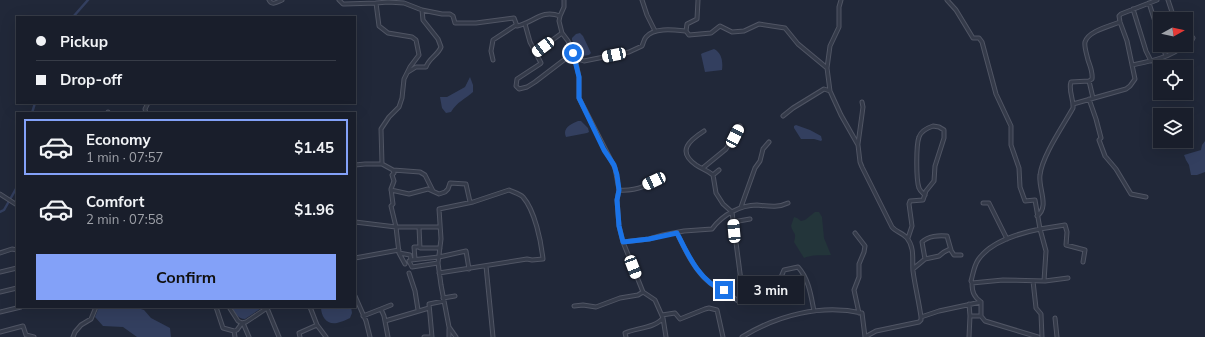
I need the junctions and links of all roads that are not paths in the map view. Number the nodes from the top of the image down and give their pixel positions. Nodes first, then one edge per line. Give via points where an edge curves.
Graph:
1 (269, 0) edge
2 (282, 0) edge
3 (338, 0) edge
4 (564, 0) edge
5 (642, 0) edge
6 (698, 0) edge
7 (841, 0) edge
8 (947, 0) edge
9 (1157, 0) edge
10 (1168, 0) edge
11 (355, 2) edge
12 (376, 3) junction
13 (1149, 3) junction
14 (1133, 9) junction
15 (422, 10) junction
16 (1172, 12) edge
17 (1153, 15) edge
18 (560, 16) junction
19 (1120, 22) junction
20 (525, 24) junction
21 (516, 25) junction
22 (686, 31) junction
23 (655, 32) junction
24 (562, 33) junction
25 (536, 52) junction
26 (1165, 52) edge
27 (1172, 52) edge
28 (573, 53) junction
29 (1166, 56) junction
30 (575, 58) junction
31 (493, 60) dead end
32 (1151, 61) junction
33 (1132, 65) junction
34 (827, 68) junction
35 (407, 72) junction
36 (1089, 81) junction
37 (830, 91) junction
38 (1091, 98) junction
39 (862, 102) dead end
40 (1073, 104) junction
41 (783, 116) dead end
42 (740, 126) dead end
43 (704, 131) dead end
44 (769, 142) dead end
45 (858, 144) junction
46 (382, 164) junction
47 (356, 165) edge
48 (704, 168) junction
49 (393, 170) junction
50 (719, 170) dead end
51 (713, 175) junction
52 (660, 176) dead end
53 (391, 190) junction
54 (619, 190) junction
55 (434, 192) junction
56 (0, 194) edge
57 (925, 195) junction
58 (1146, 197) dead end
59 (470, 202) junction
60 (788, 203) dead end
61 (983, 203) dead end
62 (16, 204) edge
63 (741, 207) junction
64 (732, 212) junction
65 (1037, 216) junction
66 (750, 219) dead end
67 (356, 222) edge
68 (733, 222) junction
69 (396, 227) junction
70 (440, 227) junction
71 (419, 228) junction
72 (1040, 229) junction
73 (677, 233) junction
74 (855, 233) dead end
75 (908, 238) junction
76 (1007, 239) junction
77 (623, 242) junction
78 (420, 247) junction
79 (440, 248) junction
80 (16, 250) edge
81 (951, 250) junction
82 (399, 252) junction
83 (0, 253) edge
84 (961, 255) dead end
85 (438, 257) junction
86 (356, 258) edge
87 (924, 259) junction
88 (413, 260) junction
89 (438, 262) junction
90 (1083, 262) dead end
91 (405, 264) dead end
92 (486, 266) junction
93 (16, 268) edge
94 (468, 268) junction
95 (913, 269) junction
96 (0, 272) edge
97 (409, 273) dead end
98 (439, 273) junction
99 (1068, 278) dead end
100 (1033, 281) junction
101 (1044, 281) junction
102 (972, 283) junction
103 (16, 288) edge
104 (0, 292) edge
105 (642, 292) junction
106 (454, 296) dead end
107 (356, 298) edge
108 (443, 300) junction
109 (741, 302) junction
110 (981, 302) junction
111 (391, 304) dead end
112 (969, 304) junction
113 (574, 306) dead end
114 (17, 308) edge
115 (96, 308) edge
116 (216, 308) edge
117 (230, 308) edge
118 (267, 308) edge
119 (310, 308) edge
120 (429, 308) junction
121 (381, 309) junction
122 (418, 310) junction
123 (814, 311) junction
124 (0, 312) edge
125 (859, 312) junction
126 (364, 316) junction
127 (662, 316) junction
128 (970, 316) junction
129 (981, 316) junction
130 (921, 317) junction
131 (1055, 318) dead end
132 (385, 321) junction
133 (242, 323) junction
134 (317, 325) junction
135 (449, 327) junction
136 (234, 331) junction
137 (0, 332) edge
138 (34, 337) edge
139 (73, 337) edge
140 (232, 337) edge
141 (235, 337) edge
142 (249, 337) edge
143 (279, 337) edge
144 (300, 337) edge
145 (326, 337) edge
146 (370, 337) edge
147 (388, 337) edge
148 (424, 337) edge
149 (432, 337) edge
150 (449, 337) edge
151 (456, 337) edge
152 (494, 337) edge
153 (626, 337) edge
154 (666, 337) edge
155 (723, 337) edge
156 (742, 337) edge
157 (865, 337) edge
158 (969, 337) edge
159 (1038, 337) edge
160 (1042, 337) edge
161 (1057, 337) edge

1 - 2 street via 274,4
3 - 11 street via 343,4
4 - 18 street
5 - 23 street
6 - 22 street via 697,19 687,24
7 - 34 street via 839,27 830,46
8 - 65 street via 973,38 979,38 982,42 996,94 1010,126 1011,145 1019,168 1022,196 1025,201 1035,200
9 - 13 street
10 - 16 street
11 - 12 street
12 - 15 street via 400,2
12 - 35 street via 379,26 383,31 416,40 419,55
13 - 14 street
13 - 17 street
14 - 19 street via 1121,14
14 - 32 street
15 - 21 street via 450,14 455,23 514,18
15 - 35 street via 423,20 441,47 426,67
18 - 20 street via 543,14
18 - 24 street
19 - 33 street
19 - 36 street via 1096,31 1087,38 1087,59 1093,74
20 - 21 street
20 - 25 street
21 - 31 street via 493,40
22 - 23 street via 672,29
22 - 34 street via 689,35 711,33 720,26 732,32 744,31 759,24 785,28 798,44
23 - 30 street via 646,37 642,46 629,52 584,61
24 - 25 street
24 - 28 street
25 - 28 street via 540,64 517,79 516,86 519,90 535,82
26 - 29 street
27 - 29 street
28 - 30 street
29 - 32 street
30 - 54 street via 579,77 579,98 614,165
32 - 33 street
33 - 38 street via 1135,79 1130,86
34 - 37 street
35 - 46 street via 400,104 381,129
36 - 38 street
36 - 40 street via 1071,82
37 - 41 street via 824,89
37 - 45 street
38 - 40 street
38 - 58 street via 1099,140 1105,156 1131,194
39 - 45 street
40 - 65 street via 1042,163 1039,177 1042,211
42 - 48 street via 726,148
43 - 48 street via 686,147 691,161
44 - 63 street via 763,149
45 - 75 street via 862,167 892,227
46 - 47 street
46 - 49 street
48 - 51 street
49 - 53 street via 394,181
49 - 55 street via 420,172 425,175
50 - 51 street
51 - 64 street via 716,193
52 - 54 street via 636,189
53 - 55 street via 409,194 428,190
53 - 69 street via 391,206
54 - 77 street via 617,200
55 - 59 street via 445,192 450,183 466,184
56 - 62 street
57 - 57 street via 934,181 944,138 944,130 933,126 922,131 918,143 919,189
57 - 75 street via 923,200 910,201 912,226
59 - 70 street via 439,209
59 - 92 street via 509,190 522,196 535,221 542,246 543,258
60 - 63 street via 778,206
61 - 76 street via 989,203
63 - 64 street
64 - 68 street
64 - 73 street via 720,219 712,229
65 - 72 street
66 - 68 street
67 - 69 street
68 - 109 street via 743,296
69 - 71 street
69 - 82 street
70 - 71 street
70 - 79 street
71 - 78 street
72 - 76 street
72 - 90 street via 1065,225 1066,245 1085,250
72 - 101 street via 1046,251
73 - 77 street
73 - 109 street via 701,274 717,288
74 - 125 street via 865,246 858,264 858,278 854,290
75 - 95 street
76 - 102 street via 992,247 977,260
77 - 105 street
78 - 79 street
78 - 88 street via 414,247
79 - 85 street
80 - 83 street
81 - 84 street via 954,255
81 - 87 street
81 - 87 street via 947,236 932,237 922,242
82 - 86 street
82 - 88 street via 410,255
82 - 91 street
85 - 88 street
85 - 89 street
85 - 94 street via 466,251
87 - 95 street
88 - 89 street via 409,261 412,267
89 - 98 street
92 - 94 street
92 - 152 street
93 - 96 street
94 - 98 street
95 - 130 street
97 - 122 street
98 - 108 street
99 - 101 street
100 - 101 street
100 - 102 street
100 - 160 street via 1036,308 1041,314
102 - 110 street via 972,292
103 - 104 street
105 - 113 street via 596,307 583,304
105 - 127 street via 655,300
106 - 108 street
107 - 126 street
108 - 120 street via 429,304
108 - 135 street
109 - 123 street via 748,302 768,289 781,277 784,270 798,266 807,282
110 - 112 street
110 - 129 street
111 - 121 street
112 - 128 street
112 - 130 street
114 - 124 street
115 - 139 street via 91,319 81,325
116 - 136 street via 223,328
117 - 133 street
118 - 133 street
118 - 143 street
119 - 134 street
120 - 122 street
120 - 149 street
121 - 126 street
121 - 132 street
122 - 132 street
123 - 125 street via 842,309
123 - 156 street via 777,319
125 - 157 street via 862,313
126 - 146 street
127 - 153 street via 655,324 625,333
127 - 154 street
127 - 155 street via 675,313 680,319 705,309 717,310
128 - 129 street
128 - 158 street
129 - 159 street via 986,321
130 - 157 street via 919,322 876,331
131 - 161 street
132 - 147 street
133 - 136 street
133 - 142 street
134 - 144 street via 299,333
134 - 145 street
135 - 150 street
135 - 151 street
136 - 141 street
137 - 138 street via 23,326 26,336
140 - 141 street
148 - 149 street

